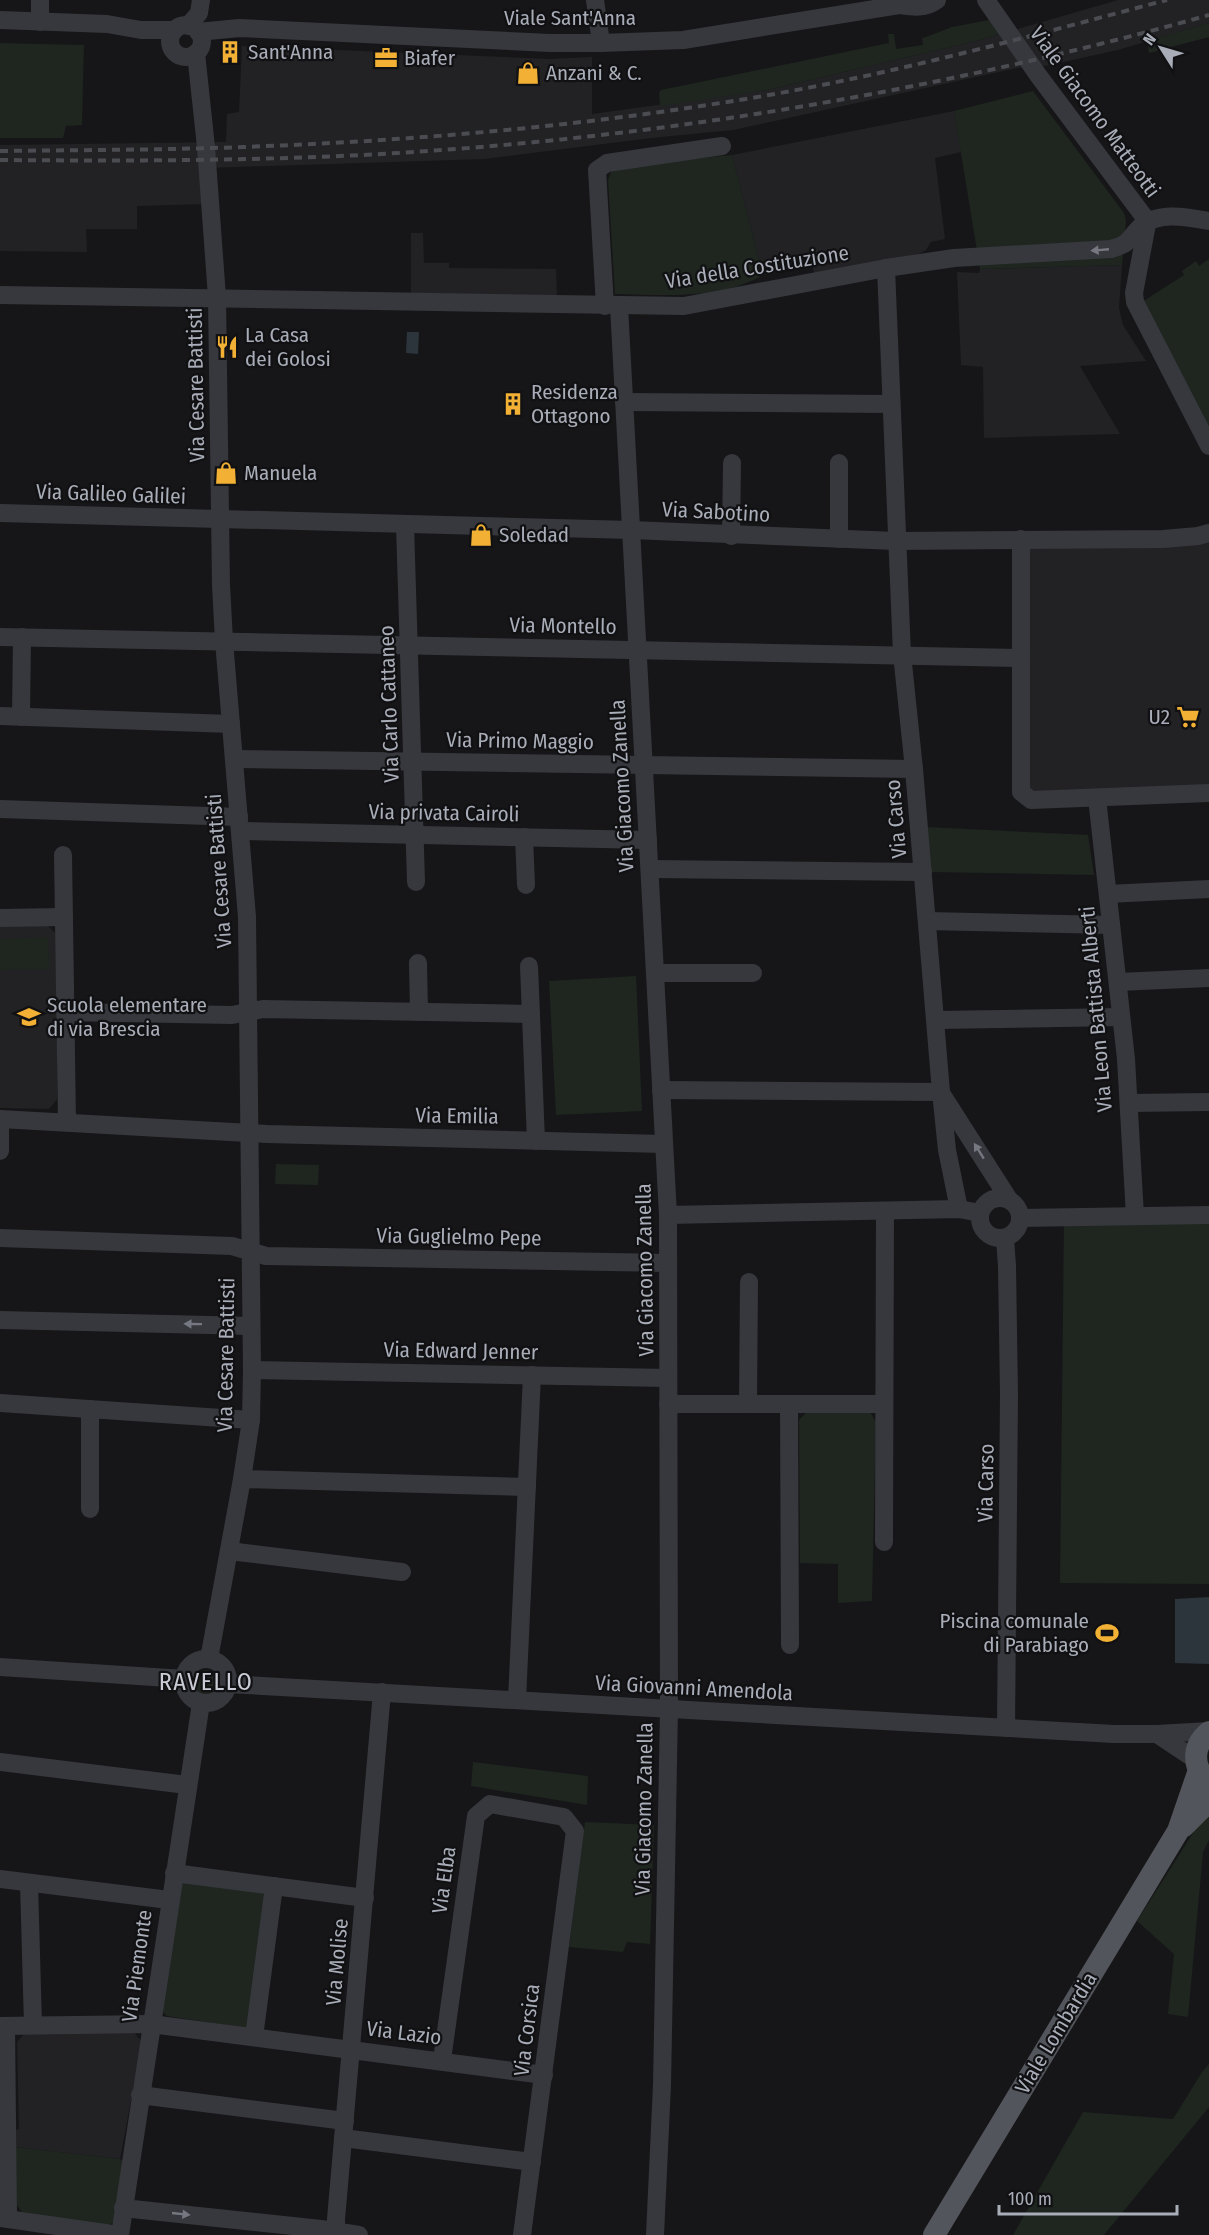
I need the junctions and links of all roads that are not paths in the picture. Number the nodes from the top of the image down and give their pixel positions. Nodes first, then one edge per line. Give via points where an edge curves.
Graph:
1 (40, 0) edge
2 (201, 0) edge
3 (595, 0) edge
4 (937, 0) edge
5 (986, 0) edge
6 (904, 2) edge
7 (0, 20) edge
8 (40, 21) junction
9 (187, 42) junction
10 (601, 43) junction
11 (722, 146) dead end
12 (1209, 221) edge
13 (1148, 222) junction
14 (886, 268) junction
15 (0, 295) edge
16 (217, 297) junction
17 (612, 306) junction
18 (624, 402) junction
19 (890, 404) junction
20 (1209, 446) edge
21 (839, 463) dead end
22 (732, 464) dead end
23 (0, 513) edge
24 (220, 520) junction
25 (405, 525) junction
26 (631, 530) junction
27 (1209, 533) edge
28 (731, 536) junction
29 (839, 539) junction
30 (1021, 539) junction
31 (896, 541) junction
32 (0, 637) edge
33 (22, 638) junction
34 (224, 641) junction
35 (410, 645) junction
36 (638, 650) junction
37 (902, 654) junction
38 (1021, 658) junction
39 (0, 716) edge
40 (21, 717) junction
41 (231, 724) junction
42 (234, 759) junction
43 (413, 761) junction
44 (644, 765) junction
45 (914, 770) junction
46 (1209, 793) edge
47 (1097, 798) junction
48 (0, 809) edge
49 (239, 824) junction
50 (415, 835) junction
51 (524, 837) junction
52 (648, 840) junction
53 (63, 855) dead end
54 (650, 868) junction
55 (923, 872) junction
56 (416, 882) dead end
57 (526, 885) dead end
58 (1209, 889) edge
59 (1108, 894) junction
60 (64, 917) junction
61 (0, 918) edge
62 (927, 921) junction
63 (1111, 925) junction
64 (418, 963) dead end
65 (529, 966) dead end
66 (655, 973) junction
67 (753, 973) dead end
68 (1209, 978) edge
69 (1118, 982) junction
70 (65, 1012) junction
71 (249, 1012) junction
72 (419, 1012) junction
73 (531, 1014) junction
74 (1121, 1017) junction
75 (936, 1020) junction
76 (661, 1090) junction
77 (941, 1092) junction
78 (1209, 1102) edge
79 (1129, 1103) junction
80 (0, 1119) edge
81 (67, 1122) junction
82 (249, 1133) junction
83 (536, 1141) junction
84 (664, 1144) junction
85 (0, 1151) edge
86 (1010, 1201) junction
87 (959, 1209) junction
88 (885, 1211) junction
89 (980, 1213) junction
90 (668, 1215) junction
91 (1209, 1215) edge
92 (1135, 1216) junction
93 (1020, 1218) junction
94 (0, 1238) edge
95 (1005, 1238) junction
96 (250, 1251) junction
97 (668, 1263) junction
98 (749, 1282) dead end
99 (0, 1320) edge
100 (251, 1326) junction
101 (252, 1370) junction
102 (532, 1375) junction
103 (669, 1378) junction
104 (0, 1404) edge
105 (668, 1404) junction
106 (748, 1404) junction
107 (789, 1404) junction
108 (884, 1404) junction
109 (90, 1409) junction
110 (250, 1420) junction
111 (242, 1479) junction
112 (527, 1487) junction
113 (90, 1509) dead end
114 (884, 1542) dead end
115 (229, 1551) junction
116 (402, 1572) dead end
117 (790, 1645) dead end
118 (209, 1659) junction
119 (0, 1668) edge
120 (184, 1679) junction
121 (228, 1684) junction
122 (382, 1692) junction
123 (517, 1700) junction
124 (201, 1703) junction
125 (669, 1709) junction
126 (1006, 1728) junction
127 (1209, 1731) edge
128 (1157, 1734) junction
129 (0, 1762) edge
130 (1201, 1771) edge
131 (187, 1785) junction
132 (1209, 1801) edge
133 (574, 1831) joint
134 (1178, 1831) junction
135 (174, 1873) junction
136 (0, 1879) edge
137 (29, 1883) junction
138 (274, 1886) junction
139 (365, 1898) junction
140 (169, 1900) junction
141 (151, 2024) junction
142 (33, 2025) junction
143 (3, 2026) edge
144 (254, 2037) junction
145 (351, 2049) junction
146 (442, 2060) junction
147 (543, 2075) junction
148 (140, 2095) junction
149 (344, 2129) junction
150 (532, 2162) junction
151 (123, 2208) junction
152 (4, 2218) edge
153 (336, 2233) edge
154 (119, 2235) edge
155 (359, 2235) edge
156 (522, 2235) edge
157 (655, 2235) edge
158 (934, 2235) edge

1 - 8 street
2 - 9 street
3 - 10 street
4 - 6 street, Viale Sant'Anna via 919,7
5 - 13 street, Viale Giacomo Matteotti
6 - 10 street, Viale Sant'Anna via 683,40
7 - 8 street
8 - 9 street via 107,24
9 - 10 street, Viale Sant'Anna via 213,39 238,28
9 - 16 street, Via Cesare Battisti via 198,78
11 - 17 street, Via Giacomo Zanella via 607,163 597,171
12 - 13 street via 1169,216
13 -> 14 street, Via della Costituzione via 1131,241 1111,249 963,257
13 - 20 street via 1135,303
14 - 17 street, Via della Costituzione via 684,306
14 - 19 street, Via Carso
15 - 16 street, Via della Costituzione
16 - 17 street, Via della Costituzione
16 - 24 street, Via Cesare Battisti
17 - 18 street, Via Giacomo Zanella
18 - 19 street
18 - 26 street, Via Giacomo Zanella
19 - 31 street, Via Carso
21 - 29 street
22 - 28 street
23 - 24 street, Via Galileo Galilei
24 - 25 street, Via Sabotino
24 - 34 street, Via Cesare Battisti
25 - 26 street, Via Sabotino
25 - 35 street, Via Carlo Cattaneo
26 - 28 street, Via Sabotino
26 - 36 street, Via Giacomo Zanella
27 - 30 street, Via Sabotino via 1163,539
28 - 29 street, Via Sabotino
29 - 31 street, Via Sabotino
30 - 31 street, Via Sabotino
30 - 38 street
31 - 37 street, Via Carso
32 - 33 street, Via Montello
33 - 34 street, Via Montello
33 - 40 street
34 - 35 street, Via Montello
34 - 41 street, Via Cesare Battisti
35 - 36 street, Via Montello
35 - 43 street, Via Carlo Cattaneo
36 - 37 street, Via Montello
36 - 44 street, Via Giacomo Zanella
37 - 38 street, Via Montello
37 - 45 street, Via Carso
38 - 47 street via 1021,792 1031,800
39 - 40 street
40 - 41 street
41 - 42 street, Via Cesare Battisti
42 - 43 street, Via Primo Maggio
42 - 49 street, Via Cesare Battisti
43 - 44 street, Via Primo Maggio
43 - 50 street, Via Carlo Cattaneo
44 - 45 street, Via Primo Maggio
44 - 52 street, Via Giacomo Zanella
45 - 55 street, Via Carso
46 - 47 street
47 - 59 street, Via Leon Battista Alberti
48 - 49 street, Via privata Cairoli
49 - 50 street, Via privata Cairoli
49 - 71 street, Via Cesare Battisti via 247,917
50 - 51 street, Via privata Cairoli
50 - 56 street, Via Carlo Cattaneo
51 - 52 street, Via privata Cairoli
51 - 57 street
52 - 54 street, Via Giacomo Zanella
53 - 60 street
54 - 55 street
54 - 66 street, Via Giacomo Zanella
55 - 62 street, Via Carso
58 - 59 street
59 - 63 street, Via Leon Battista Alberti
60 - 61 street
60 - 70 street
62 - 63 street
62 - 75 street, Via Carso
63 - 69 street, Via Leon Battista Alberti
64 - 72 street
65 - 73 street
66 - 67 street
66 - 76 street, Via Giacomo Zanella
68 - 69 street
69 - 74 street, Via Leon Battista Alberti
70 - 71 street
70 - 81 street
71 - 72 street
71 - 82 street, Via Cesare Battisti
72 - 73 street
73 - 83 street
74 - 75 street
74 - 79 street, Via Leon Battista Alberti
75 - 77 street, Via Carso
76 - 77 street
76 - 84 street, Via Giacomo Zanella
86 -> 77 street, Via Carso
77 - 87 street, Via Carso
78 - 79 street
79 - 92 street, Via Leon Battista Alberti
80 - 81 street, Via Emilia
80 - 85 street
81 - 82 street, Via Emilia
82 - 83 street, Via Emilia
82 - 96 street, Via Cesare Battisti
83 - 84 street, Via Emilia
84 - 90 street, Via Giacomo Zanella
86 - 89 street via 992,1200
86 - 93 street
87 - 88 street
87 - 89 street
88 - 90 street
88 - 108 street
89 - 95 street via 986,1232
90 - 97 street, Via Giacomo Zanella
91 - 92 street
92 - 93 street
93 - 95 street via 1016,1231
94 - 96 street, Via Guglielmo Pepe via 232,1246
95 - 126 street, Via Carso via 1009,1395
96 - 97 street, Via Guglielmo Pepe via 266,1256
96 - 100 street, Via Cesare Battisti
97 - 103 street, Via Giacomo Zanella
98 - 106 street
100 -> 99 street
100 - 101 street, Via Cesare Battisti
101 - 102 street, Via Edward Jenner
101 - 110 street, Via Cesare Battisti
102 - 103 street, Via Edward Jenner
102 - 112 street
103 - 105 street, Via Giacomo Zanella
104 - 109 street
105 - 106 street
105 - 125 street, Via Giacomo Zanella
106 - 107 street
107 - 108 street
107 - 117 street
108 - 114 street
109 - 110 street
109 - 113 street
110 - 111 street, Via Cesare Battisti
111 - 112 street
111 - 115 street, Via Cesare Battisti
112 - 123 street
115 - 116 street
115 - 118 street, Via Cesare Battisti
118 - 120 street via 193,1664
118 - 121 street via 224,1668
119 - 120 street
120 - 124 street via 188,1694
121 - 122 street, Via Giovanni Amendola
121 - 124 street via 219,1700
122 - 123 street, Via Giovanni Amendola
122 - 139 street, Via Molise
123 - 125 street, Via Giovanni Amendola
124 - 131 street, Via Piemonte
125 - 126 street, Via Giovanni Amendola
125 - 157 street, Via Giacomo Zanella via 662,2085
126 - 128 street, Via Giovanni Amendola
127 - 128 street, Via Giovanni Amendola
127 - 130 main road, Viale Lombardia via 1197,1746
128 - 130 street
129 - 131 street
130 - 134 main road, Viale Lombardia
131 - 135 street, Via Piemonte
132 - 134 main road, Viale Lombardia
133 - 146 street, Via Elba via 564,1817 490,1804 476,1815
133 - 147 street, Via Corsica
134 - 158 main road, Viale Lombardia
135 - 138 street
135 - 140 street, Via Piemonte
136 - 137 street
137 - 140 street
137 - 142 street
138 - 139 street
138 - 144 street
139 - 145 street, Via Molise
140 - 141 street, Via Piemonte
141 - 142 street, Via Lazio
141 - 144 street, Via Lazio
141 - 148 street, Via Piemonte
142 - 143 street, Via Lazio
143 - 152 street
144 - 145 street, Via Lazio
145 - 146 street, Via Lazio
145 - 149 street, Via Molise
146 - 147 street, Via Lazio
147 - 150 street, Via Corsica
148 - 149 street
148 - 151 street, Via Piemonte
149 - 150 street
149 - 153 street, Via Molise
150 - 156 street, Via Corsica
151 -> 153 street
151 - 154 street, Via Piemonte
152 - 154 street
153 - 155 street

